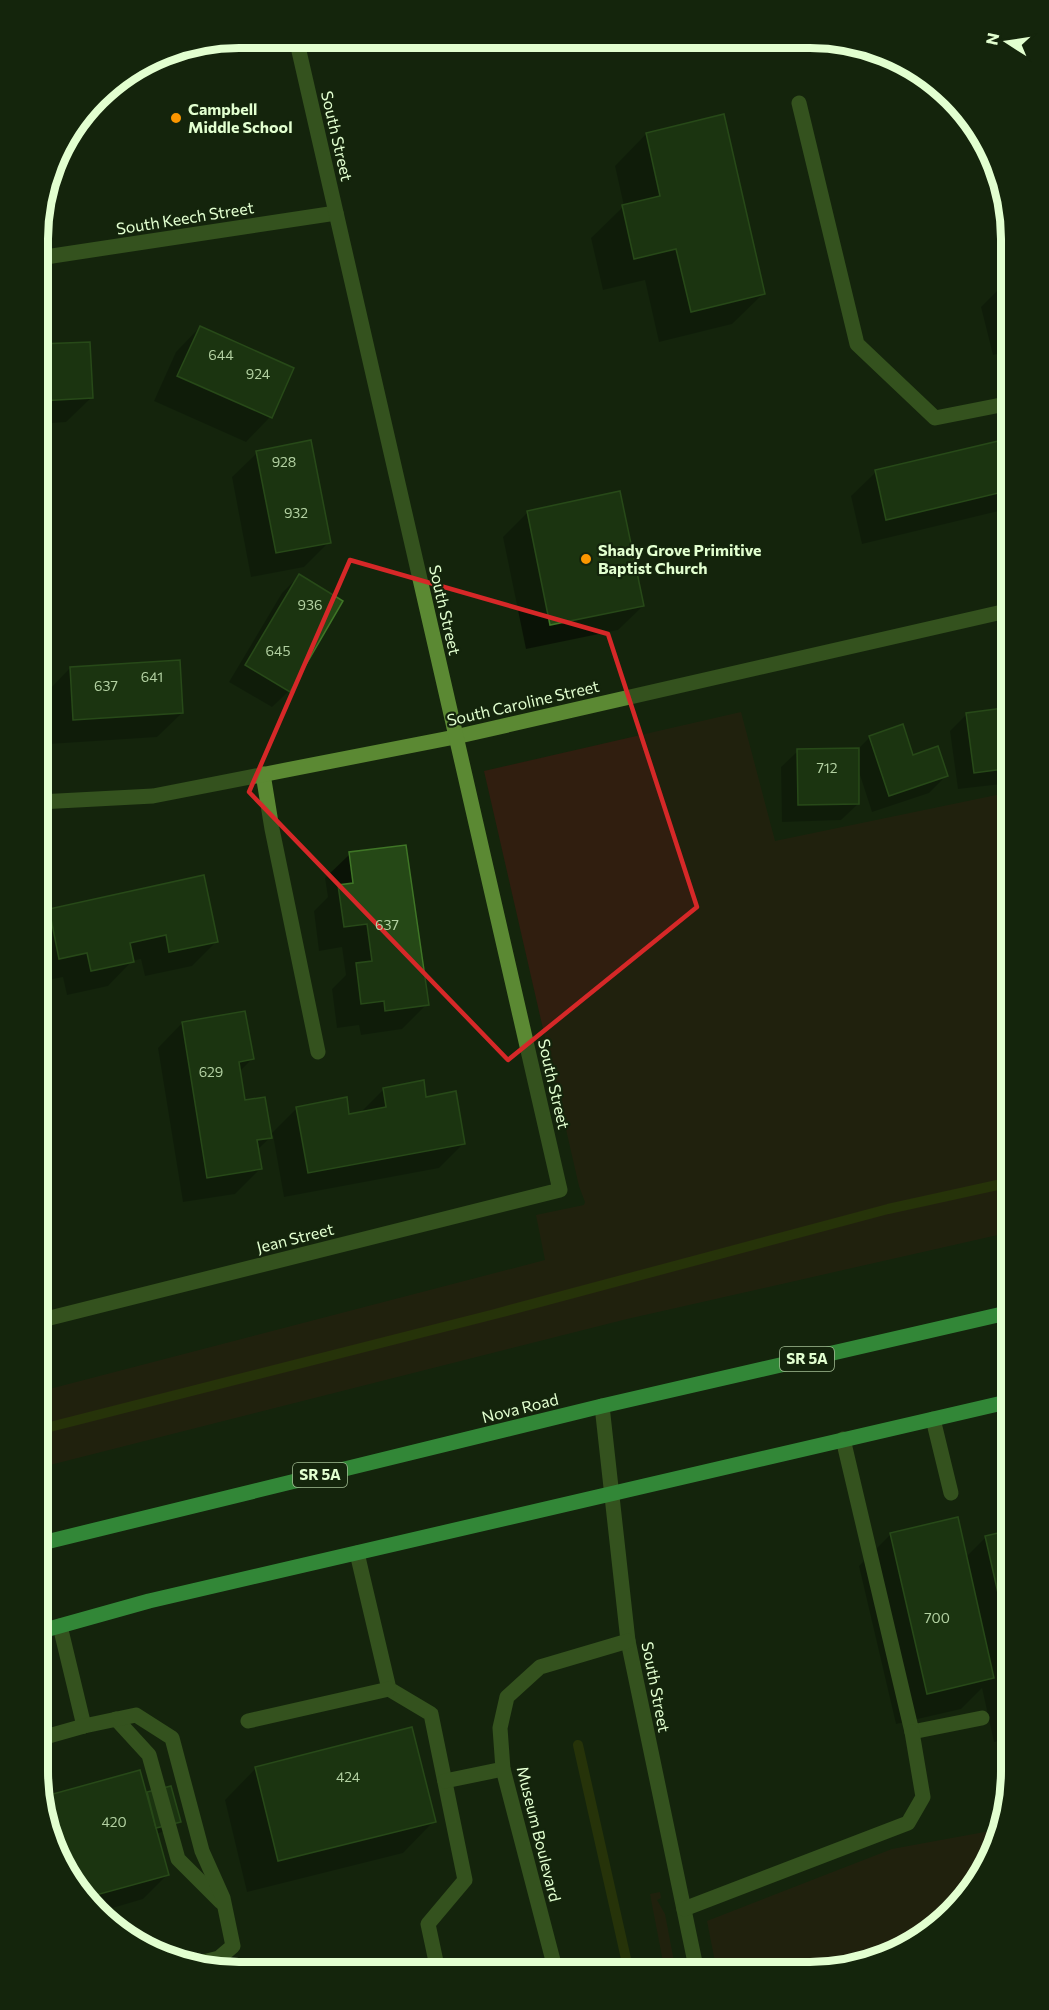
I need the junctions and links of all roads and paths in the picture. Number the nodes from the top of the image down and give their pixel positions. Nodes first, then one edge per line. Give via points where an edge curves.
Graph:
1 (298, 48) edge
2 (800, 103) dead end
3 (336, 213) junction
4 (48, 257) edge
5 (1001, 405) edge
6 (1001, 612) edge
7 (455, 737) junction
8 (263, 774) junction
9 (48, 801) edge
10 (318, 1052) dead end
11 (560, 1190) joint
12 (1001, 1314) edge
13 (48, 1318) edge
14 (1001, 1403) edge
15 (602, 1406) junction
16 (933, 1419) junction
17 (843, 1439) junction
18 (612, 1492) junction
19 (951, 1493) dead end
20 (48, 1542) edge
21 (357, 1553) junction
22 (60, 1626) junction
23 (48, 1629) edge
24 (628, 1641) junction
25 (389, 1689) junction
26 (116, 1719) junction
27 (982, 1719) dead end
28 (248, 1721) dead end
29 (84, 1726) junction
30 (912, 1732) junction
31 (48, 1736) edge
32 (503, 1768) junction
33 (445, 1781) junction
34 (225, 1906) junction
35 (684, 1909) junction
36 (212, 1960) edge
37 (436, 1962) edge
38 (553, 1962) edge
39 (694, 1962) edge

1 - 3 street, South Street
2 - 5 street via 857,344 935,418
3 - 4 street, South Keech Street
3 - 7 street, South Street
6 - 7 street, South Caroline Street
7 - 8 street, South Caroline Street
7 - 11 street, South Street
8 - 9 street, South Caroline Street via 153,795
8 - 10 street
11 - 13 street, Jean Street
12 - 15 main road, Nova Road / SR 5A
14 - 16 main road
15 - 18 street, South Street
15 - 20 main road, Nova Road / SR 5A
16 - 17 main road
16 - 19 street
17 - 18 main road
17 - 30 street
18 - 21 main road
18 - 24 street, South Street
21 - 22 main road via 148,1601
21 - 25 street
22 - 23 main road
22 - 29 street
24 - 32 street, Museum Boulevard via 540,1667 507,1697 500,1728
24 - 35 street, South Street
25 - 28 street
25 - 33 street via 431,1714
26 - 29 street
26 - 34 street via 149,1755 178,1859
26 - 34 street via 136,1715 172,1737 202,1851
27 - 30 street
29 - 31 street
30 - 35 street via 923,1797 908,1823
32 - 33 street
32 - 38 street, Museum Boulevard
33 - 37 street via 465,1880 428,1924
34 - 36 street via 233,1946
35 - 39 street, South Street

